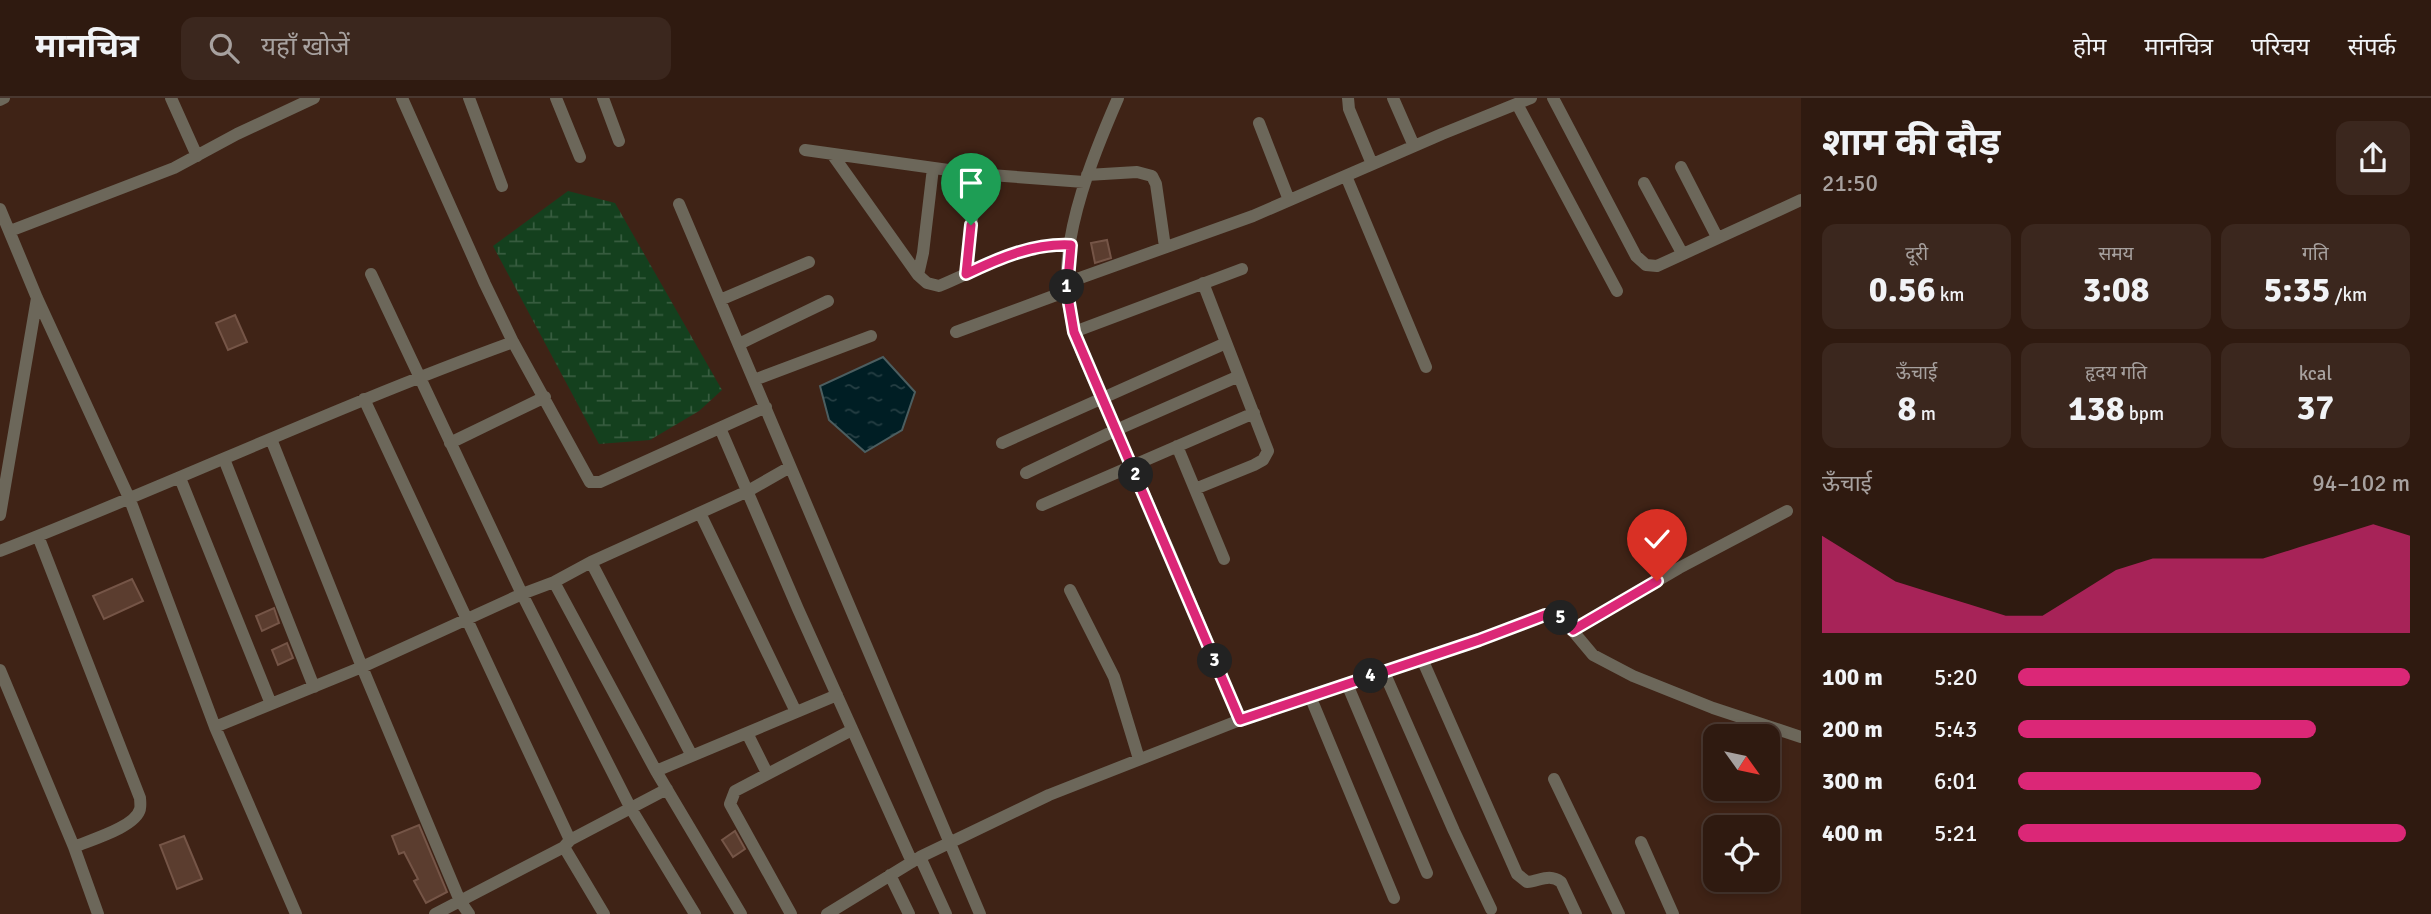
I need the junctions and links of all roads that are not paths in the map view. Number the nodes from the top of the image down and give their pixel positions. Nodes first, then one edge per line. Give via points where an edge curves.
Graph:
1 (172, 98) edge
2 (314, 98) edge
3 (402, 98) edge
4 (469, 98) edge
5 (556, 98) edge
6 (603, 98) edge
7 (1118, 98) edge
8 (1348, 98) edge
9 (1393, 98) edge
10 (1531, 98) edge
11 (1553, 98) edge
12 (1517, 104) junction
13 (1259, 123) dead end
14 (619, 141) dead end
15 (1414, 146) junction
16 (805, 150) dead end
17 (832, 155) junction
18 (197, 156) junction
19 (580, 157) dead end
20 (1372, 164) junction
21 (1681, 167) dead end
22 (933, 168) junction
23 (977, 174) junction
24 (1346, 176) junction
25 (1085, 178) junction
26 (1644, 183) dead end
27 (502, 186) dead end
28 (1289, 200) junction
29 (1801, 200) edge
30 (679, 204) dead end
31 (0, 209) edge
32 (10, 231) junction
33 (1717, 237) junction
34 (1071, 245) junction
35 (1165, 247) junction
36 (1682, 253) junction
37 (808, 262) dead end
38 (1242, 269) dead end
39 (371, 274) dead end
40 (966, 274) junction
41 (918, 275) junction
42 (1203, 283) junction
43 (1067, 287) junction
44 (1617, 291) dead end
45 (37, 298) junction
46 (720, 300) junction
47 (828, 302) dead end
48 (956, 332) dead end
49 (1074, 332) junction
50 (871, 336) dead end
51 (513, 342) junction
52 (1226, 343) junction
53 (738, 344) junction
54 (1426, 367) dead end
55 (419, 376) junction
56 (1239, 376) junction
57 (754, 380) junction
58 (545, 397) junction
59 (1102, 398) junction
60 (364, 399) junction
61 (765, 407) junction
62 (1254, 413) junction
63 (720, 428) junction
64 (1116, 430) junction
65 (271, 439) junction
66 (450, 443) junction
67 (1002, 443) dead end
68 (1177, 446) junction
69 (224, 459) junction
70 (1132, 466) junction
71 (790, 467) junction
72 (1026, 473) dead end
73 (180, 478) junction
74 (1195, 489) junction
75 (748, 491) junction
76 (130, 500) junction
77 (1042, 505) dead end
78 (1787, 511) dead end
79 (700, 513) junction
80 (0, 515) edge
81 (38, 537) junction
82 (0, 551) edge
83 (1224, 559) dead end
84 (591, 562) junction
85 (554, 582) junction
86 (1070, 590) dead end
87 (522, 594) junction
88 (466, 620) junction
89 (1573, 630) junction
90 (1422, 659) junction
91 (362, 667) junction
92 (0, 670) edge
93 (1384, 672) junction
94 (1347, 684) junction
95 (314, 687) junction
96 (836, 695) junction
97 (1310, 696) junction
98 (271, 704) junction
99 (796, 712) junction
100 (1240, 720) junction
101 (215, 727) junction
102 (852, 730) junction
103 (747, 733) junction
104 (1801, 737) edge
105 (692, 757) junction
106 (1139, 759) junction
107 (656, 772) junction
108 (767, 773) junction
109 (1555, 779) dead end
110 (667, 789) junction
111 (630, 807) junction
112 (950, 842) junction
113 (1641, 842) dead end
114 (567, 844) junction
115 (74, 846) junction
116 (916, 859) junction
117 (1427, 873) dead end
118 (890, 875) junction
119 (1394, 898) dead end
120 (460, 901) junction
121 (1491, 909) dead end
122 (98, 914) edge
123 (296, 914) edge
124 (435, 914) edge
125 (469, 914) edge
126 (604, 914) edge
127 (695, 914) edge
128 (741, 914) edge
129 (791, 914) edge
130 (827, 914) edge
131 (909, 914) edge
132 (946, 914) edge
133 (980, 914) edge
134 (1576, 914) edge
135 (1619, 914) edge
136 (1673, 914) edge

1 - 18 street
2 - 18 street
3 - 51 street
4 - 27 street
5 - 19 street
6 - 14 street
7 - 25 street
8 - 20 street
9 - 15 street
10 - 12 street
11 - 36 street via 1641,262 1657,265
12 - 15 street
12 - 44 street
13 - 28 street
15 - 20 street
16 - 17 street
17 - 22 street
17 - 41 street
18 - 32 street
20 - 24 street
21 - 33 street
22 - 23 street
22 - 41 street
23 - 25 street
23 - 40 street
24 - 28 street
24 - 54 street
25 - 34 street
25 - 35 street via 1137,172 1152,176
26 - 36 street
28 - 35 street
29 - 33 street
30 - 46 street
31 - 32 street
32 - 45 street
33 - 36 street
34 - 40 street via 1028,250
34 - 43 street
35 - 43 street
37 - 46 street
38 - 42 street
39 - 55 street
40 - 41 street via 939,286
42 - 49 street
42 - 52 street
43 - 48 street
43 - 49 street
45 - 76 street
45 - 80 street
46 - 53 street
47 - 53 street
49 - 59 street
50 - 57 street
51 - 55 street
51 - 58 street
52 - 56 street
52 - 59 street
53 - 57 street
55 - 60 street
55 - 66 street
56 - 62 street
56 - 64 street
57 - 61 street
58 - 63 street via 592,483
58 - 66 street
59 - 64 street
59 - 67 street
60 - 65 street
60 - 88 street
61 - 63 street
61 - 71 street
62 - 68 street
62 - 74 street via 1267,455
63 - 75 street
64 - 70 street
64 - 72 street
65 - 69 street
65 - 91 street
66 - 87 street
68 - 70 street
68 - 74 street
69 - 73 street
69 - 95 street
70 - 77 street
70 - 100 street
71 - 75 street
71 - 112 street
73 - 76 street
73 - 98 street
74 - 83 street
75 - 79 street
75 - 96 street
76 - 81 street
76 - 101 street
78 - 89 street
79 - 84 street
79 - 99 street
81 - 82 street
81 - 115 street via 140,798 141,808 128,824
84 - 85 street
84 - 105 street
85 - 87 street
85 - 107 street
86 - 106 street via 1114,677
87 - 88 street
87 - 111 street
88 - 91 street
88 - 114 street
89 - 90 street via 1562,618 1545,615
89 - 104 street via 1593,655 1633,676
90 - 93 street
90 - 134 street via 1517,874 1527,881 1557,879
91 - 95 street
91 - 120 street
92 - 115 street
93 - 94 street
93 - 121 street
94 - 97 street
94 - 117 street
95 - 98 street
96 - 99 street
96 - 102 street
97 - 100 street
97 - 119 street
98 - 101 street
99 - 103 street
100 - 106 street
101 - 123 street
102 - 108 street
102 - 116 street
103 - 105 street
103 - 108 street
105 - 107 street
106 - 112 street
107 - 110 street
108 - 129 street via 735,791 730,804
109 - 135 street
110 - 111 street
110 - 128 street
111 - 114 street
111 - 127 street
112 - 116 street
112 - 133 street
113 - 136 street
114 - 120 street
114 - 126 street
115 - 122 street
116 - 118 street
116 - 132 street
118 - 130 street
118 - 131 street
120 - 124 street
120 - 125 street

